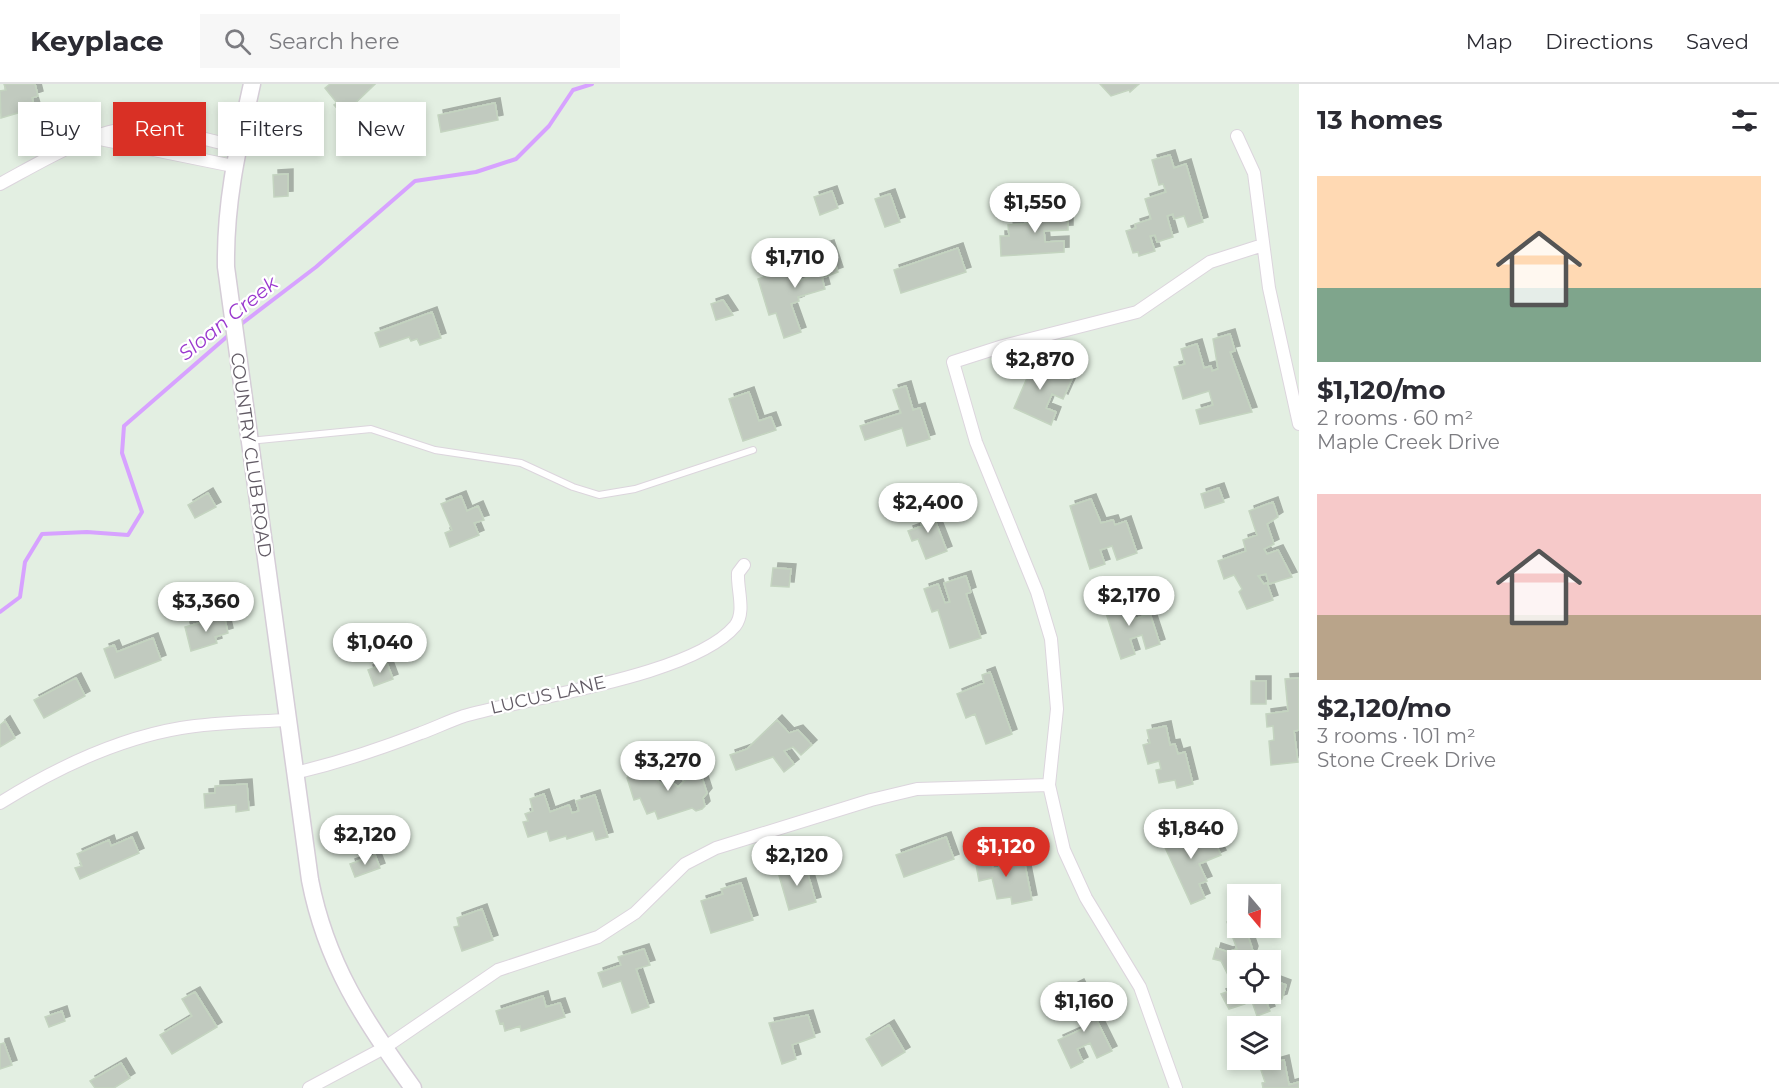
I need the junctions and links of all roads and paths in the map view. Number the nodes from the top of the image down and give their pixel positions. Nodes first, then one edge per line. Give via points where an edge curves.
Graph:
1 (252, 84) edge
2 (248, 102) edge
3 (1238, 136) dead end
4 (101, 137) edge
5 (101, 139) edge
6 (218, 142) edge
7 (52, 156) edge
8 (236, 156) edge
9 (233, 166) junction
10 (0, 184) edge
11 (1263, 245) junction
12 (1299, 424) edge
13 (249, 441) junction
14 (753, 450) dead end
15 (744, 565) dead end
16 (287, 720) junction
17 (295, 773) junction
18 (1049, 785) junction
19 (0, 803) edge
20 (384, 1048) junction
21 (309, 1088) edge
22 (413, 1088) edge
23 (1176, 1088) edge

1 - 2 main road, COUNTRY CLUB ROAD
3 - 11 street via 1254,173
4 - 6 street via 130,128 163,130
5 - 9 street
7 - 10 street
8 - 9 main road, COUNTRY CLUB ROAD
9 - 13 main road, COUNTRY CLUB ROAD via 225,222 229,299
11 - 12 street
11 - 18 street via 1210,262 1137,312 1003,346 953,363 976,442 1037,592 1051,639 1057,709
13 - 14 lane via 371,429 435,450 521,463 599,495 635,489
13 - 16 main road, COUNTRY CLUB ROAD
15 - 17 street, LUCUS LANE via 738,573 741,615 736,625 698,652 566,693 460,717 329,765
16 - 17 main road, COUNTRY CLUB ROAD
16 - 19 street via 182,728 148,736 90,754
17 - 20 main road, COUNTRY CLUB ROAD via 321,928 335,966
18 - 20 street via 917,789 716,848 685,864 635,913 598,937 498,970
18 - 23 street via 1064,850 1086,898 1140,987
20 - 21 street
20 - 22 main road, COUNTRY CLUB ROAD

